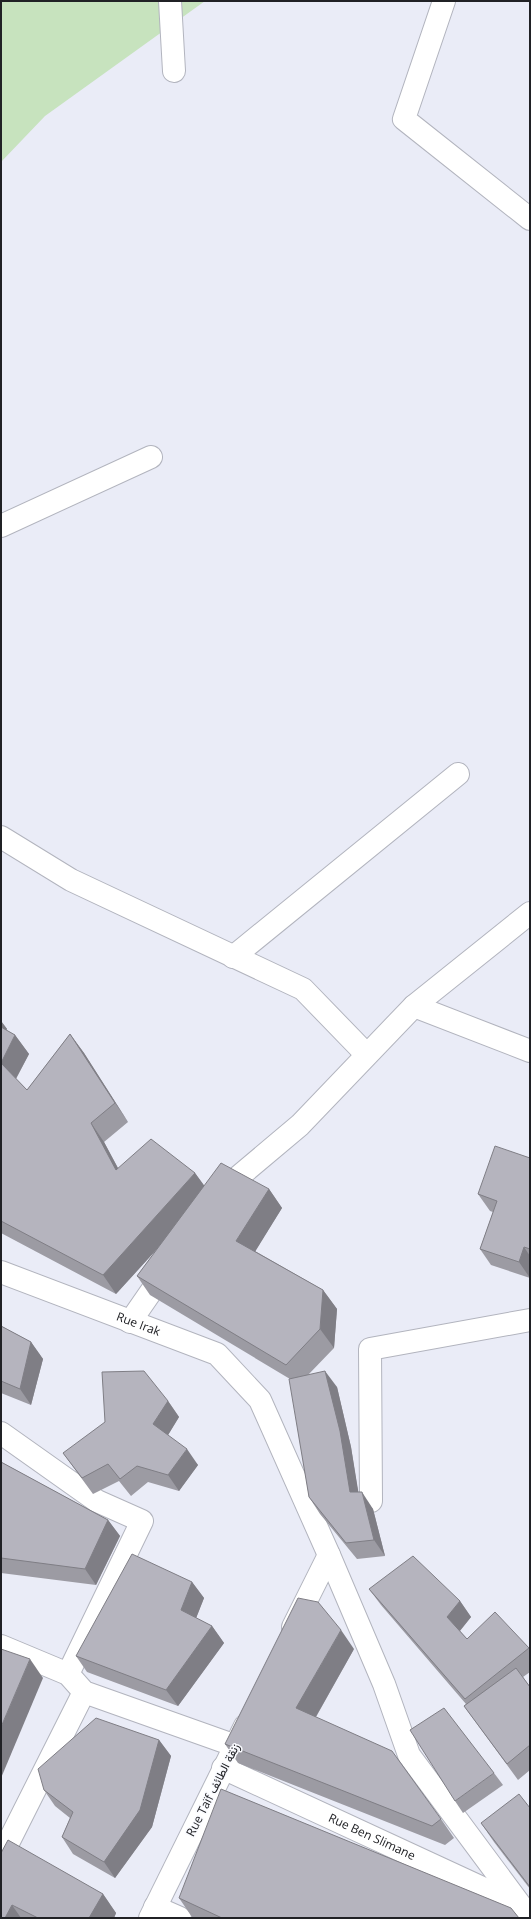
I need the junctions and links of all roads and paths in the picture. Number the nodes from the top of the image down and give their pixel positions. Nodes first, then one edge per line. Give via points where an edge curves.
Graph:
1 (170, 1) edge
2 (444, 1) edge
3 (174, 71) dead end
4 (530, 219) edge
5 (151, 456) dead end
6 (1, 526) edge
7 (458, 774) dead end
8 (1, 837) edge
9 (530, 913) edge
10 (233, 957) junction
11 (414, 1006) junction
12 (530, 1051) edge
13 (366, 1054) junction
14 (205, 1213) edge
15 (178, 1251) edge
16 (1, 1272) edge
17 (530, 1320) edge
18 (130, 1322) junction
19 (1, 1434) edge
20 (371, 1501) dead end
21 (329, 1555) junction
22 (1, 1646) edge
23 (283, 1648) edge
24 (68, 1674) junction
25 (84, 1692) junction
26 (252, 1711) edge
27 (236, 1746) junction
28 (224, 1768) junction
29 (1, 1857) edge
30 (152, 1912) edge
31 (525, 1912) edge
32 (180, 1918) edge

1 - 3 street
2 - 4 street via 404,119
5 - 6 street
7 - 10 street
8 - 10 street via 71,880
9 - 11 street
10 - 13 street via 303,989
11 - 12 street
11 - 13 street
13 - 14 street via 300,1125 218,1193
15 - 18 street
16 - 18 street, Rue Irak
17 - 20 street via 370,1349
18 - 21 street, Rue Irak via 217,1354 260,1400
19 - 24 street via 97,1501 142,1521
21 - 23 street
21 - 31 street, Rue Irak via 384,1684 409,1755
22 - 24 street
24 - 25 street
25 - 27 street
25 - 29 street
26 - 27 street, Rue Taïf زنقة الطائف
27 - 28 street, Rue Taïf زنقة الطائف
28 - 30 street, Rue Taïf زنقة الطائف
28 - 31 street, Rue Ben Slimane
30 - 32 street

